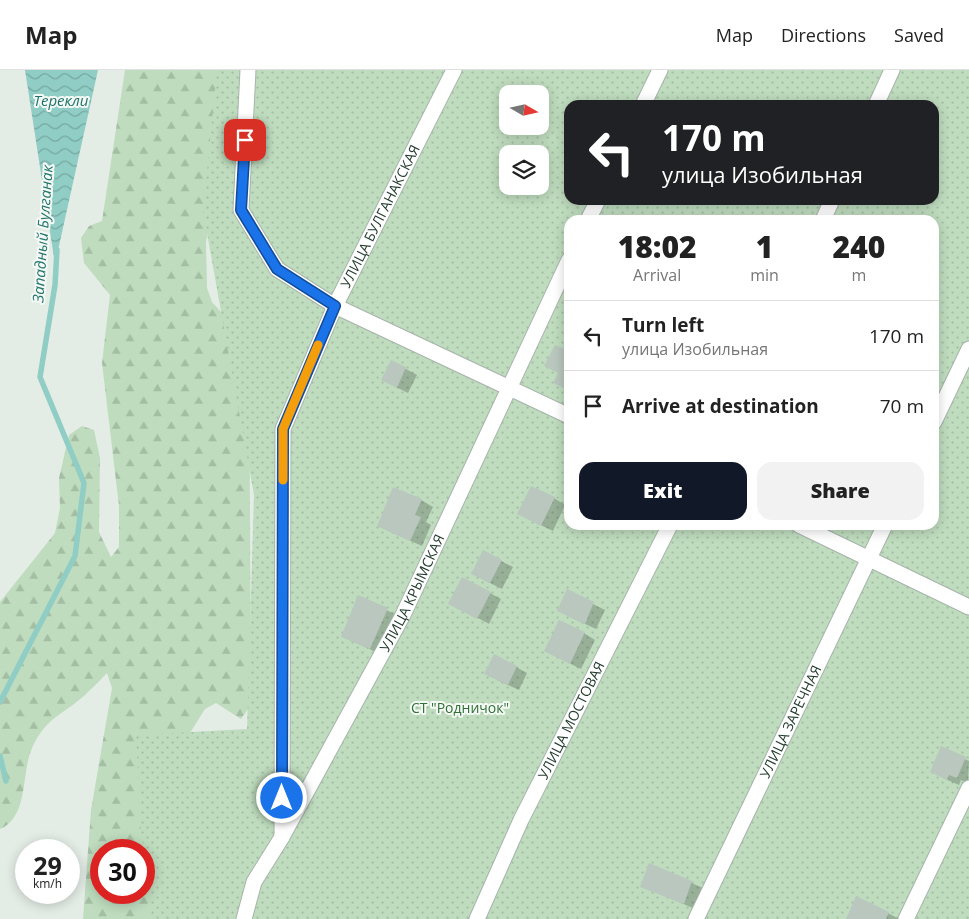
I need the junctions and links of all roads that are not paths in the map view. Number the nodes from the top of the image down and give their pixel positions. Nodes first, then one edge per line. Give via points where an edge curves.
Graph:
1 (248, 70) edge
2 (454, 70) edge
3 (660, 70) edge
4 (892, 70) edge
5 (645, 100) edge
6 (878, 100) edge
7 (564, 270) edge
8 (335, 306) junction
9 (969, 349) edge
10 (508, 388) junction
11 (939, 412) edge
12 (564, 414) edge
13 (667, 530) edge
14 (809, 530) edge
15 (882, 530) edge
16 (868, 559) junction
17 (969, 607) edge
18 (969, 788) edge
19 (282, 837) junction
20 (244, 919) edge
21 (477, 919) edge
22 (696, 919) edge
23 (906, 919) edge

1 - 8 street via 241,210 277,269
2 - 8 street, УЛИЦА БУЛГАНАКСКАЯ
3 - 5 street
4 - 6 street
7 - 10 street, УЛИЦА КРЫМСКАЯ
8 - 10 street
8 - 19 street, УЛИЦА БУЛГАНАКСКАЯ via 283,429
9 - 11 street
10 - 12 street
10 - 19 street, УЛИЦА КРЫМСКАЯ via 403,615
13 - 21 street, УЛИЦА МОСТОВАЯ via 521,820
14 - 16 street
15 - 16 street, УЛИЦА ЗАРЕЧНАЯ
16 - 17 street
16 - 22 street, УЛИЦА ЗАРЕЧНАЯ
18 - 23 street
19 - 20 street, УЛИЦА КРЫМСКАЯ via 254,882

